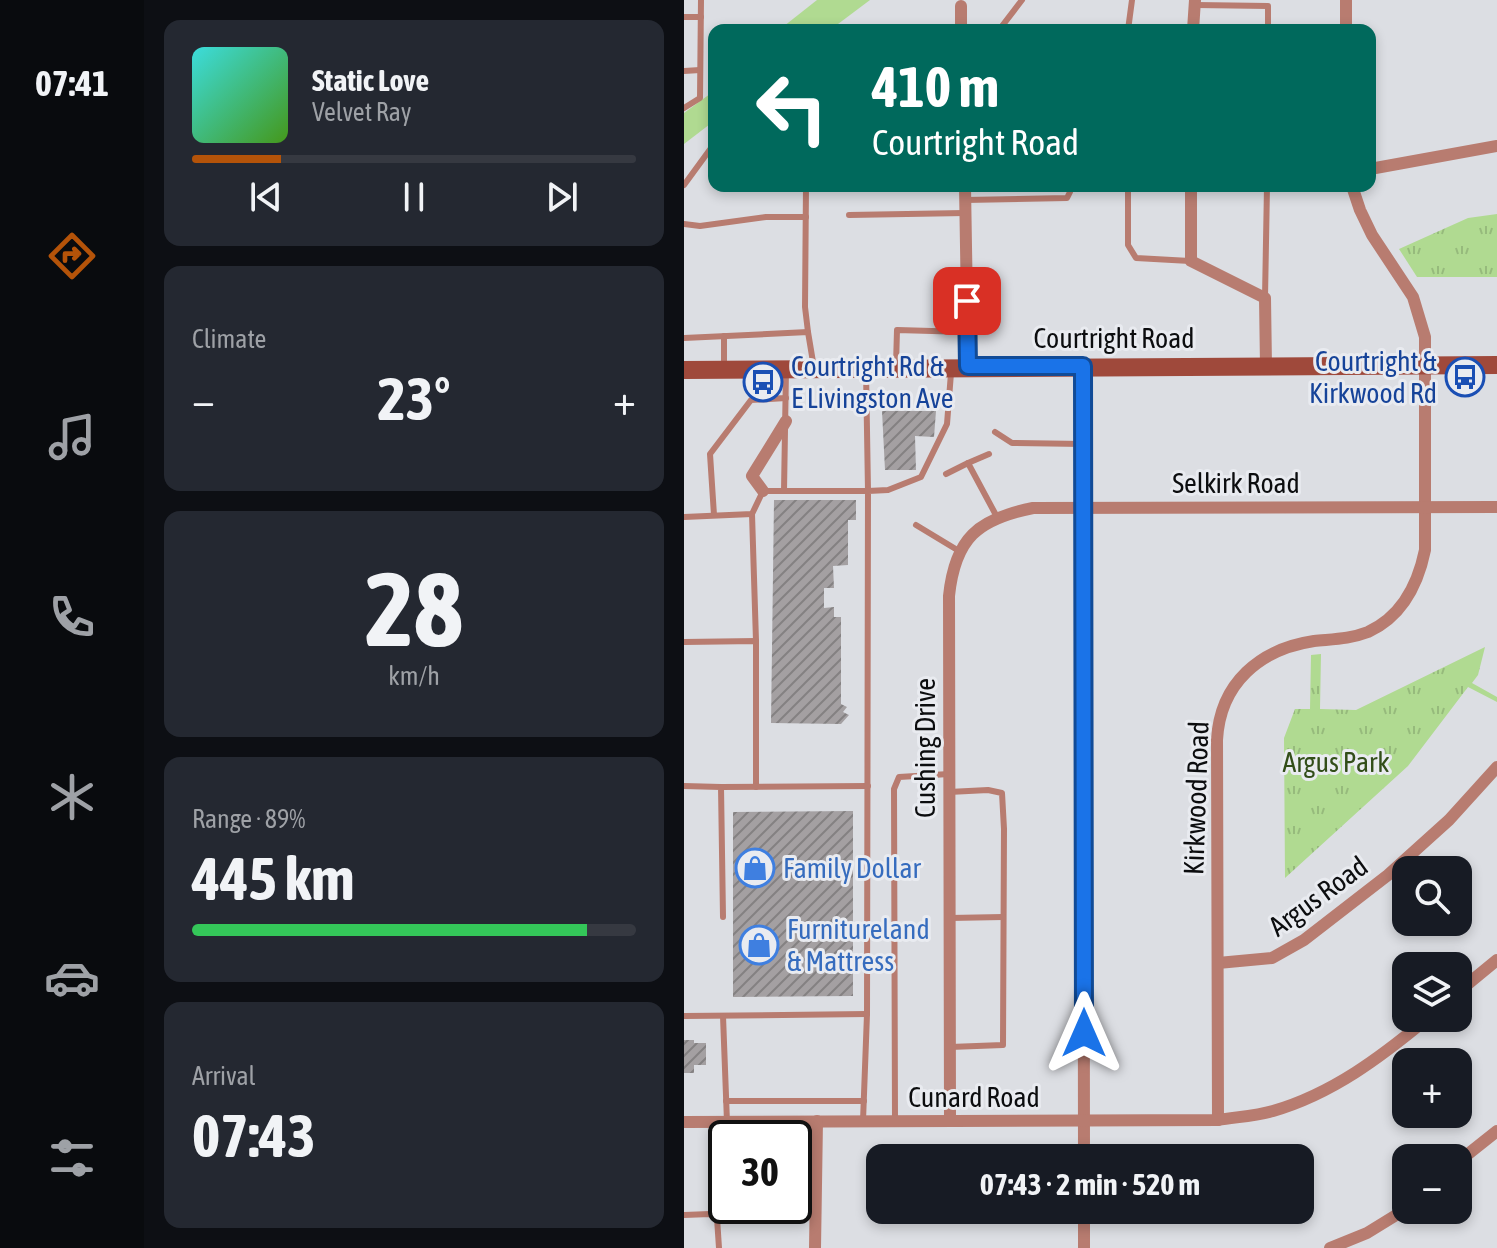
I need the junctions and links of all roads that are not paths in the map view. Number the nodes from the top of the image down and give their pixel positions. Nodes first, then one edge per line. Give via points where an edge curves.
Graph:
1 (701, 0) edge
2 (1022, 0) edge
3 (1132, 0) edge
4 (1346, 0) edge
5 (1194, 2) edge
6 (1268, 3) edge
7 (961, 6) dead end
8 (684, 17) edge
9 (701, 17) junction
10 (961, 24) edge
11 (1004, 24) edge
12 (1129, 24) edge
13 (1193, 24) edge
14 (1268, 24) edge
15 (1346, 24) edge
16 (700, 70) junction
17 (684, 71) edge
18 (684, 108) edge
19 (1497, 146) edge
20 (708, 152) edge
21 (1376, 168) edge
22 (684, 185) edge
23 (806, 192) edge
24 (965, 192) edge
25 (1069, 192) edge
26 (1128, 192) edge
27 (1191, 192) edge
28 (1267, 192) edge
29 (1354, 192) edge
30 (965, 206) junction
31 (849, 215) dead end
32 (806, 217) junction
33 (684, 224) edge
34 (1191, 261) junction
35 (1265, 298) junction
36 (808, 332) junction
37 (967, 332) junction
38 (724, 336) junction
39 (684, 338) edge
40 (1497, 365) edge
41 (1083, 366) junction
42 (1266, 366) junction
43 (1425, 366) junction
44 (960, 367) junction
45 (724, 369) junction
46 (786, 369) junction
47 (814, 369) junction
48 (866, 369) junction
49 (896, 369) junction
50 (684, 370) edge
51 (786, 398) junction
52 (786, 421) junction
53 (995, 432) dead end
54 (1083, 444) junction
55 (989, 454) dead end
56 (968, 463) junction
57 (946, 474) dead end
58 (763, 491) junction
59 (784, 491) junction
60 (868, 491) junction
61 (1083, 507) junction
62 (1426, 507) junction
63 (1497, 507) edge
64 (752, 514) junction
65 (714, 515) junction
66 (684, 517) edge
67 (997, 517) junction
68 (916, 525) dead end
69 (979, 527) joint
70 (959, 551) junction
71 (756, 641) junction
72 (684, 642) edge
73 (1497, 767) edge
74 (949, 774) junction
75 (684, 786) edge
76 (868, 786) junction
77 (721, 787) junction
78 (756, 787) junction
79 (949, 792) junction
80 (723, 917) dead end
81 (1003, 917) junction
82 (950, 918) junction
83 (1497, 960) edge
84 (1218, 963) junction
85 (1472, 981) edge
86 (867, 1014) junction
87 (684, 1016) edge
88 (723, 1016) junction
89 (1411, 1032) edge
90 (950, 1047) junction
91 (726, 1101) junction
92 (864, 1101) junction
93 (724, 1120) edge
94 (1218, 1120) junction
95 (812, 1121) edge
96 (817, 1121) junction
97 (863, 1121) junction
98 (895, 1121) junction
99 (950, 1121) junction
100 (1083, 1121) junction
101 (684, 1122) edge
102 (708, 1122) edge
103 (1497, 1131) edge
104 (1084, 1144) edge
105 (1472, 1151) edge
106 (684, 1215) edge
107 (1392, 1218) edge
108 (1084, 1224) edge
109 (719, 1248) edge
110 (815, 1248) edge
111 (1084, 1248) edge
112 (1330, 1248) edge

1 - 9 lane
2 - 11 lane
3 - 12 lane
4 - 15 street
5 - 6 lane
5 - 13 street
6 - 14 lane
7 - 10 street
8 - 9 lane
9 - 16 lane
16 - 17 lane
16 - 18 lane via 700,98
19 - 21 street
20 - 22 lane
23 - 32 lane
24 - 30 street
25 - 30 lane
26 - 34 lane via 1128,245 1136,258
27 - 34 street
28 - 35 lane
29 - 43 street, Kirkwood Road via 1372,235 1413,297 1425,337
30 - 31 lane
30 - 37 street
32 - 33 lane
32 - 36 lane
34 - 35 street
35 - 42 street
36 - 38 lane
36 - 47 lane
37 - 44 street
37 - 49 lane via 897,330
38 - 39 lane
38 - 45 lane
40 - 43 street, Courtright Road
41 - 42 street, Courtright Road
41 - 44 street, Courtright Road
41 - 54 street
42 - 43 street, Courtright Road
43 - 62 street, Kirkwood Road
44 - 49 street, Courtright Road
44 - 60 lane via 947,424 921,477 888,490
45 - 46 street, Courtright Road
45 - 50 street, Courtright Road
46 - 47 street, Courtright Road
46 - 51 lane
47 - 48 street, Courtright Road
48 - 49 street, Courtright Road
48 - 60 lane
51 - 52 lane
51 - 65 lane via 751,400 710,454
52 - 58 street via 752,476
52 - 59 lane
53 - 54 lane via 1012,443
54 - 61 street
55 - 56 lane
56 - 57 lane
56 - 67 lane
58 - 59 lane
58 - 64 lane
59 - 60 lane
60 - 76 lane
61 - 62 street, Selkirk Road
61 - 67 street, Selkirk Road via 1033,508
61 - 100 street
62 - 63 street, Selkirk Road
62 - 84 street, Kirkwood Road via 1420,575 1409,598 1391,617 1344,639 1290,646 1267,655 1245,671 1225,702 1217,740
64 - 65 lane
64 - 71 lane
65 - 66 lane
67 - 69 street, Selkirk Road
68 - 70 lane
69 - 70 street, Cushing Drive
70 - 74 street, Cushing Drive via 949,596
71 - 72 lane
71 - 78 lane
73 - 84 street, Argus Road via 1388,875 1304,940 1272,958
74 - 79 street, Cushing Drive
74 - 98 lane via 899,777 894,789
75 - 77 lane
76 - 78 lane
76 - 86 lane
77 - 78 lane
77 - 80 lane
79 - 81 lane via 1002,793
79 - 82 street, Cushing Drive
81 - 82 lane
81 - 90 lane via 1003,1045
82 - 90 street, Cushing Drive
83 - 85 street
84 - 94 street, Kirkwood Road
86 - 88 lane
86 - 92 lane
87 - 88 lane
88 - 91 lane
89 - 94 street, Cunard Road via 1324,1091 1272,1112
90 - 99 street, Cushing Drive
91 - 92 lane
91 - 93 lane
92 - 97 lane
94 - 100 street, Cunard Road
95 - 96 street, Cunard Road
96 - 97 street, Cunard Road
96 - 110 street
97 - 98 street, Cunard Road
98 - 99 street, Cunard Road
99 - 100 street, Cunard Road
100 - 104 street
101 - 102 street, Cunard Road
103 - 105 street
106 - 109 lane via 717,1218
107 - 112 street
108 - 111 street

